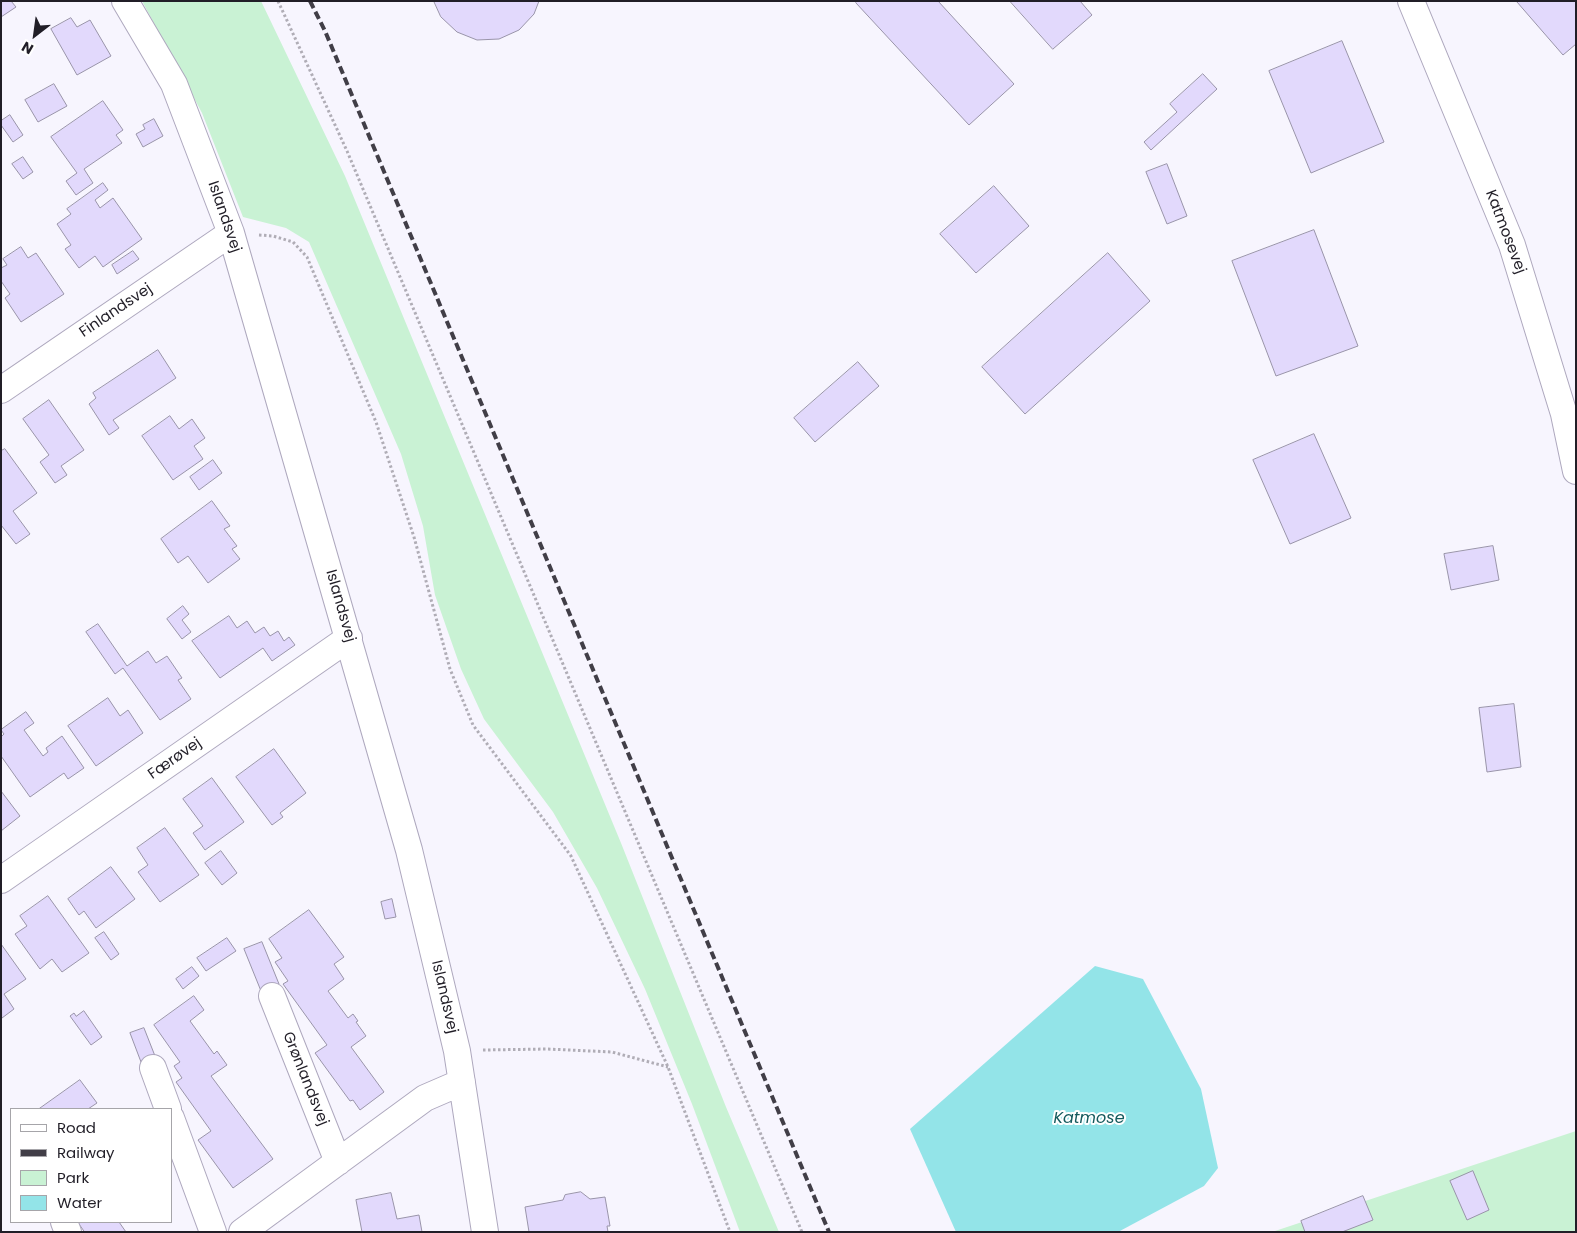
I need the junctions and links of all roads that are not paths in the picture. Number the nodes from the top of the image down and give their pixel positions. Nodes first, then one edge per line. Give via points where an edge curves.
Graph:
1 (125, 1) edge
2 (1411, 1) edge
3 (231, 233) junction
4 (1, 390) edge
5 (1570, 413) edge
6 (1576, 471) edge
7 (349, 638) junction
8 (1, 880) edge
9 (272, 996) dead end
10 (153, 1068) dead end
11 (462, 1082) junction
12 (168, 1108) edge
13 (172, 1121) edge
14 (338, 1162) junction
15 (213, 1232) edge
16 (242, 1232) edge
17 (485, 1232) edge

1 - 3 street, Islandsvej via 174,84
2 - 5 street, Katmosevej via 1512,245
3 - 4 street, Finlandsvej
3 - 7 street, Islandsvej
5 - 6 street, Katmosevej
7 - 8 street, Færøvej
7 - 11 street, Islandsvej via 409,850
9 - 14 street, Grønlandsvej
10 - 12 street
11 - 14 street via 425,1098
11 - 17 street, Islandsvej
13 - 15 street
14 - 16 street

